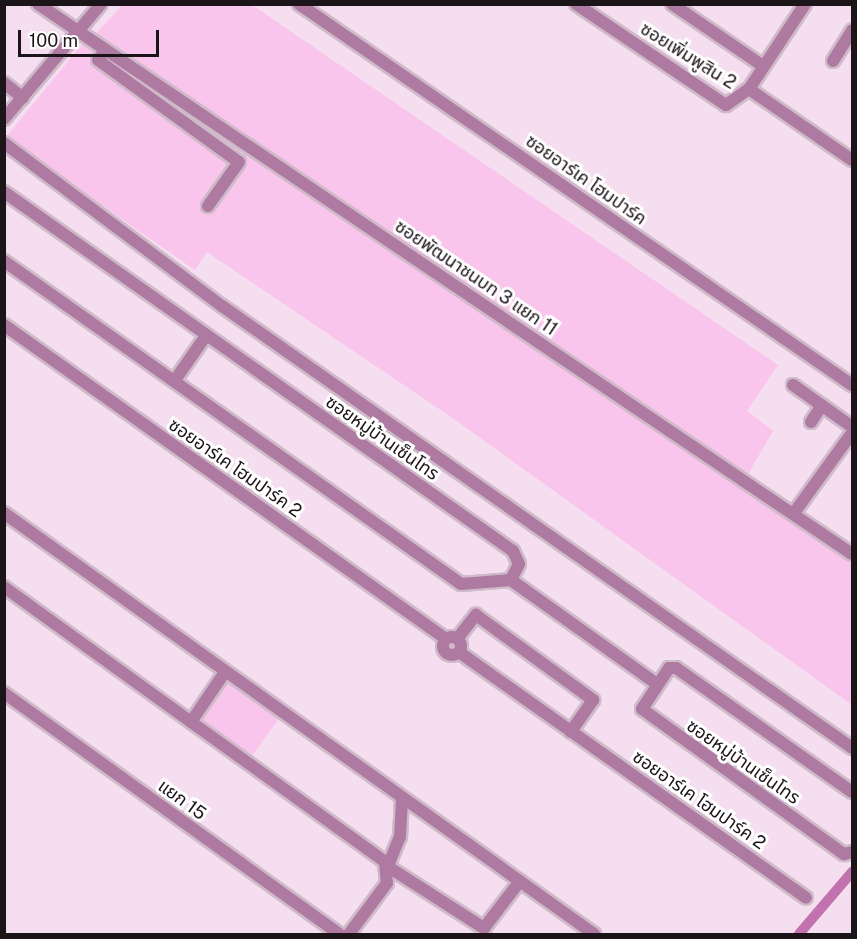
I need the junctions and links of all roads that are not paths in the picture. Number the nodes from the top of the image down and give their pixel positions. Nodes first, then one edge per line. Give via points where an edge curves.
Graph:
1 (38, 4) edge
2 (101, 4) edge
3 (299, 4) edge
4 (576, 4) edge
5 (672, 4) edge
6 (805, 4) edge
7 (852, 31) edge
8 (78, 32) junction
9 (105, 50) junction
10 (833, 61) dead end
11 (763, 66) junction
12 (4, 83) edge
13 (749, 89) junction
14 (23, 98) junction
15 (4, 119) edge
16 (4, 143) edge
17 (852, 160) edge
18 (4, 192) edge
19 (208, 206) dead end
20 (4, 261) edge
21 (4, 325) edge
22 (205, 337) junction
23 (175, 380) junction
24 (793, 385) dead end
25 (852, 385) edge
26 (822, 405) junction
27 (811, 422) dead end
28 (852, 427) edge
29 (852, 434) edge
30 (4, 513) edge
31 (794, 513) junction
32 (852, 554) edge
33 (511, 580) junction
34 (4, 587) edge
35 (451, 639) junction
36 (225, 672) junction
37 (657, 684) junction
38 (4, 693) edge
39 (190, 722) junction
40 (571, 732) junction
41 (852, 748) edge
42 (852, 792) edge
43 (402, 798) junction
44 (852, 852) edge
45 (389, 867) junction
46 (520, 881) junction
47 (806, 898) dead end
48 (339, 934) edge
49 (349, 934) edge
50 (594, 934) edge

1 - 8 street, ซอยพัฒนาชนบท 3 แยก 11
2 - 8 street
3 - 25 street, ซอยอาร์เค โฮมปาร์ค
4 - 13 street, ซอยเพิ่มพูสิน 2 via 726,105
5 - 11 street
6 - 11 street, ซอยเพิ่มพูสิน 2
7 - 10 street
8 - 9 street, ซอยพัฒนาชนบท 3 แยก 11
8 - 14 street
9 - 19 street via 98,60 239,162
9 - 31 street, ซอยพัฒนาชนบท 3 แยก 11
11 - 13 street, ซอยเพิ่มพูสิน 2
12 - 14 street
13 - 17 street, ซอยเพิ่มพูสิน 2
14 - 15 street
16 - 41 street via 222,306
18 - 22 street, ซอยหมู่บ้านเซ็นโทร
20 - 23 street
21 - 35 street, ซอยอาร์เค โฮมปาร์ค 2
22 - 23 street
22 - 33 street, ซอยหมู่บ้านเซ็นโทร via 513,551 519,564
23 - 33 street via 461,584
24 - 26 street
26 - 27 street
26 - 28 street
29 - 31 street
30 - 36 street
31 - 32 street, ซอยพัฒนาชนบท 3 แยก 11
33 - 37 street
34 - 39 street
35 - 40 street, ซอยอาร์เค โฮมปาร์ค 2 via 459,652
35 - 40 street via 476,615 593,700
36 - 39 street
36 - 43 street
37 - 42 street, ซอยหมู่บ้านเซ็นโทร via 669,668 676,668
37 - 44 street, ซอยหมู่บ้านเซ็นโทร via 642,709 645,716 844,854
38 - 48 street, แยก 15
39 - 45 street
40 - 47 street, ซอยอาร์เค โฮมปาร์ค 2
43 - 45 street via 400,837
43 - 46 street
45 - 46 street via 484,928
45 - 49 street via 387,883
46 - 50 street

